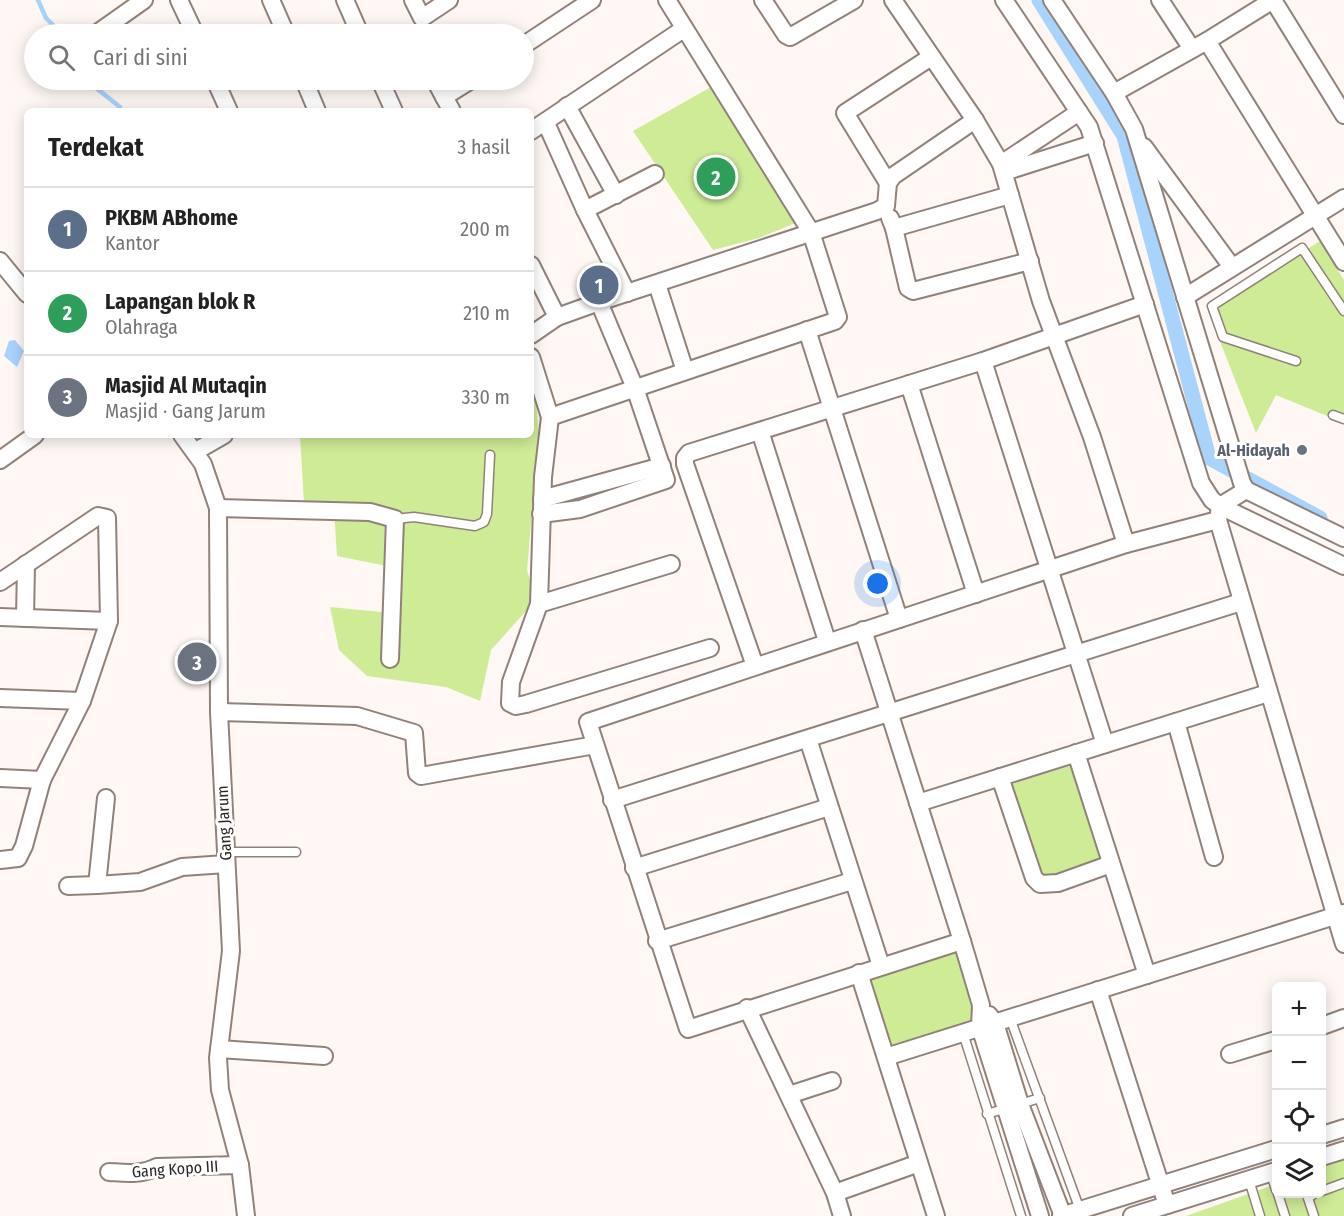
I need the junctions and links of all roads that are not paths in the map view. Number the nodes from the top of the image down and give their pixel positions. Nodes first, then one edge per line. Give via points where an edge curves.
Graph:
1 (144, 0) edge
2 (179, 0) edge
3 (271, 0) edge
4 (345, 0) edge
5 (413, 0) edge
6 (449, 0) edge
7 (592, 0) edge
8 (667, 0) edge
9 (763, 0) edge
10 (854, 0) edge
11 (893, 0) edge
12 (1004, 0) edge
13 (1052, 0) edge
14 (1160, 0) edge
15 (1273, 0) edge
16 (110, 24) edge
17 (190, 24) edge
18 (282, 24) edge
19 (356, 24) edge
20 (679, 32) dead end
21 (534, 38) edge
22 (1207, 41) junction
23 (1192, 49) junction
24 (932, 57) junction
25 (219, 90) edge
26 (308, 90) edge
27 (385, 90) edge
28 (440, 90) edge
29 (461, 90) edge
30 (1114, 93) junction
31 (448, 104) edge
32 (567, 105) junction
33 (225, 108) edge
34 (316, 108) edge
35 (393, 108) edge
36 (1079, 112) junction
37 (1344, 115) edge
38 (975, 120) junction
39 (539, 127) edge
40 (1138, 138) junction
41 (1095, 143) junction
42 (1003, 168) junction
43 (655, 174) dead end
44 (888, 183) junction
45 (616, 195) junction
46 (1010, 195) junction
47 (1344, 198) edge
48 (886, 206) junction
49 (585, 210) junction
50 (1315, 216) junction
51 (894, 228) junction
52 (811, 232) junction
53 (0, 261) edge
54 (1030, 261) junction
55 (1344, 262) edge
56 (1232, 267) junction
57 (534, 271) edge
58 (657, 284) junction
59 (24, 290) edge
60 (627, 293) junction
61 (1185, 297) junction
62 (599, 302) junction
63 (1145, 304) junction
64 (1344, 311) edge
65 (557, 317) junction
66 (807, 330) junction
67 (534, 333) edge
68 (1055, 337) junction
69 (983, 361) junction
70 (1296, 361) dead end
71 (534, 366) edge
72 (685, 371) junction
73 (909, 384) junction
74 (635, 388) junction
75 (832, 408) junction
76 (1333, 415) dead end
77 (550, 417) junction
78 (1344, 419) edge
79 (760, 431) junction
80 (31, 438) edge
81 (185, 438) edge
82 (219, 438) edge
83 (196, 451) junction
84 (490, 455) dead end
85 (0, 460) edge
86 (1241, 479) junction
87 (541, 507) junction
88 (218, 508) junction
89 (1219, 513) junction
90 (394, 519) junction
91 (1343, 534) edge
92 (1126, 544) junction
93 (26, 564) junction
94 (671, 564) dead end
95 (1344, 566) edge
96 (1050, 571) junction
97 (0, 582) edge
98 (976, 594) junction
99 (1241, 602) junction
100 (539, 604) junction
101 (0, 616) edge
102 (25, 618) junction
103 (899, 619) junction
104 (109, 621) junction
105 (863, 630) junction
106 (827, 641) junction
107 (710, 648) dead end
108 (1076, 654) junction
109 (390, 659) dead end
110 (755, 666) junction
111 (1268, 693) junction
112 (0, 698) edge
113 (82, 701) junction
114 (219, 712) junction
115 (889, 713) junction
116 (1176, 722) junction
117 (808, 739) junction
118 (1105, 744) junction
119 (595, 745) junction
120 (1076, 753) junction
121 (1000, 777) junction
122 (0, 778) edge
123 (42, 780) junction
124 (106, 798) dead end
125 (612, 800) junction
126 (918, 803) junction
127 (829, 807) junction
128 (297, 852) dead end
129 (1214, 857) dead end
130 (226, 858) junction
131 (0, 860) edge
132 (1112, 864) junction
133 (634, 868) junction
134 (852, 881) junction
135 (97, 885) junction
136 (68, 886) dead end
137 (1339, 914) edge
138 (657, 940) junction
139 (962, 941) junction
140 (1344, 944) edge
141 (881, 966) junction
142 (859, 973) junction
143 (1147, 975) junction
144 (1098, 990) junction
145 (747, 1008) junction
146 (1344, 1018) edge
147 (995, 1023) junction
148 (1326, 1025) edge
149 (963, 1033) junction
150 (1272, 1041) edge
151 (219, 1049) junction
152 (1230, 1054) dead end
153 (324, 1056) dead end
154 (886, 1057) junction
155 (832, 1081) dead end
156 (789, 1095) junction
157 (1040, 1098) junction
158 (1012, 1106) junction
159 (987, 1114) junction
160 (1344, 1128) edge
161 (1326, 1134) edge
162 (1272, 1150) edge
163 (1344, 1150) edge
164 (1326, 1156) edge
165 (919, 1163) junction
166 (240, 1165) junction
167 (109, 1172) dead end
168 (1272, 1173) edge
169 (1249, 1180) junction
170 (1344, 1183) edge
171 (1160, 1184) junction
172 (1326, 1190) edge
173 (835, 1193) junction
174 (1279, 1198) edge
175 (1308, 1198) edge
176 (1167, 1205) junction
177 (1080, 1210) junction
178 (246, 1216) edge
179 (842, 1216) edge
180 (936, 1216) edge
181 (1021, 1216) edge
182 (1040, 1216) edge
183 (1062, 1216) edge
184 (1132, 1216) edge
185 (1260, 1216) edge
186 (1285, 1216) edge
187 (1314, 1216) edge

1 - 16 street
2 - 17 street
3 - 18 street
4 - 19 street
5 - 6 street via 422,18
7 - 21 street
8 - 52 street
9 - 10 street via 790,37
11 - 24 street
12 - 36 street
13 - 30 street
14 - 23 street
15 - 22 street
15 - 37 street
20 - 32 street
22 - 23 street
22 - 50 street
23 - 30 street
24 - 38 street
24 - 44 street via 845,113
25 - 33 street
26 - 34 street
27 - 35 street
28 - 31 street
29 - 31 street
30 - 40 street
32 - 39 street
32 - 45 street
36 - 41 street
36 - 42 street
38 - 42 street
38 - 44 street via 913,160
39 - 49 street
40 - 56 street
40 - 61 street
41 - 42 street
41 - 63 street
42 - 46 street
43 - 45 street
44 - 48 street
45 - 49 street
46 - 51 street
46 - 54 street
47 - 50 street
48 - 51 street
48 - 52 street
49 - 60 street
50 - 55 street
50 - 56 street
51 - 54 street via 908,288 913,291
52 - 58 street
52 - 66 street via 838,312 835,321
53 - 59 street
54 - 68 street
56 - 61 street
57 - 65 street
58 - 60 street
58 - 72 street
60 - 62 street
61 - 86 street
62 - 65 street
62 - 74 street
63 - 68 street
63 - 89 street via 1201,483
64 - 70 lane via 1302,248 1212,306 1223,337
65 - 67 street
66 - 72 street
66 - 75 street
68 - 69 street
68 - 92 street
69 - 73 street
69 - 96 street
71 - 77 street
72 - 74 street
73 - 75 street
73 - 98 street
74 - 77 street
74 - 87 street via 666,478 664,483 580,509
75 - 79 street
75 - 103 street
76 - 78 lane
77 - 87 street
79 - 106 street
79 - 110 street via 689,453 685,458
80 - 85 street
81 - 83 street, Gang Jarum
82 - 83 street
83 - 88 street, Gang Jarum
84 - 90 lane via 484,522 475,526 414,517
86 - 89 street
86 - 91 street
87 - 100 street
88 - 90 street via 370,512
88 - 114 street, Gang Jarum
89 - 92 street
89 - 95 street
89 - 99 street
90 - 109 street
92 - 96 street
93 - 97 street
93 - 102 street
93 - 104 street via 98,516 106,518
94 - 100 street
96 - 98 street
96 - 108 street
98 - 103 street
99 - 108 street
99 - 111 street
100 - 107 street via 509,690 513,706
101 - 102 street
102 - 104 street
103 - 105 street
104 - 113 street
105 - 106 street
105 - 115 street
106 - 110 street
108 - 115 street
108 - 118 street
110 - 119 street via 588,722
111 - 116 street
111 - 137 street
112 - 113 street
113 - 123 street
114 - 119 street via 357,716 414,733 417,773 421,776
114 - 130 street, Gang Jarum
115 - 117 street
115 - 126 street
116 - 118 street
116 - 129 street
117 - 125 street
117 - 127 street
118 - 120 street
119 - 125 street
120 - 121 street
120 - 132 street
121 - 126 street
121 - 132 street via 1034,878 1040,884 1058,883
122 - 123 street
123 - 131 street via 18,858
124 - 135 street
125 - 133 street
126 - 139 street
127 - 133 street
127 - 134 street
128 - 130 lane
130 - 135 street via 182,867 140,882
130 - 151 street, Gang Jarum via 231,951
132 - 143 street
133 - 138 street
134 - 138 street
134 - 141 street
135 - 136 street
137 - 140 street
137 - 143 street
138 - 145 street via 686,1028 694,1029
139 - 141 street
139 - 147 street via 981,1005
141 - 142 street
142 - 145 street
142 - 154 street
143 - 144 street
144 - 147 street
144 - 171 street
145 - 156 street
146 - 148 street
147 - 149 street
147 - 157 lane
147 - 158 street
149 - 154 street
149 - 159 lane
150 - 152 street
151 - 153 street
151 - 166 street, Gang Jarum via 220,1090
154 - 165 street
155 - 156 street
156 - 173 street
157 - 158 lane
157 - 177 lane
158 - 159 lane
158 - 182 street
158 - 183 street
159 - 181 lane
160 - 161 street
162 - 171 street
163 - 164 street
165 - 173 street
165 - 180 street
166 - 167 street, Gang Kopo III via 157,1167 133,1174
166 - 178 street, Gang Jarum
168 - 169 street
169 - 176 street
169 - 185 lane
170 - 172 lane
171 - 176 street
171 - 177 street
173 - 179 street
174 - 186 lane
175 - 187 lane
176 - 184 street
177 - 183 street

